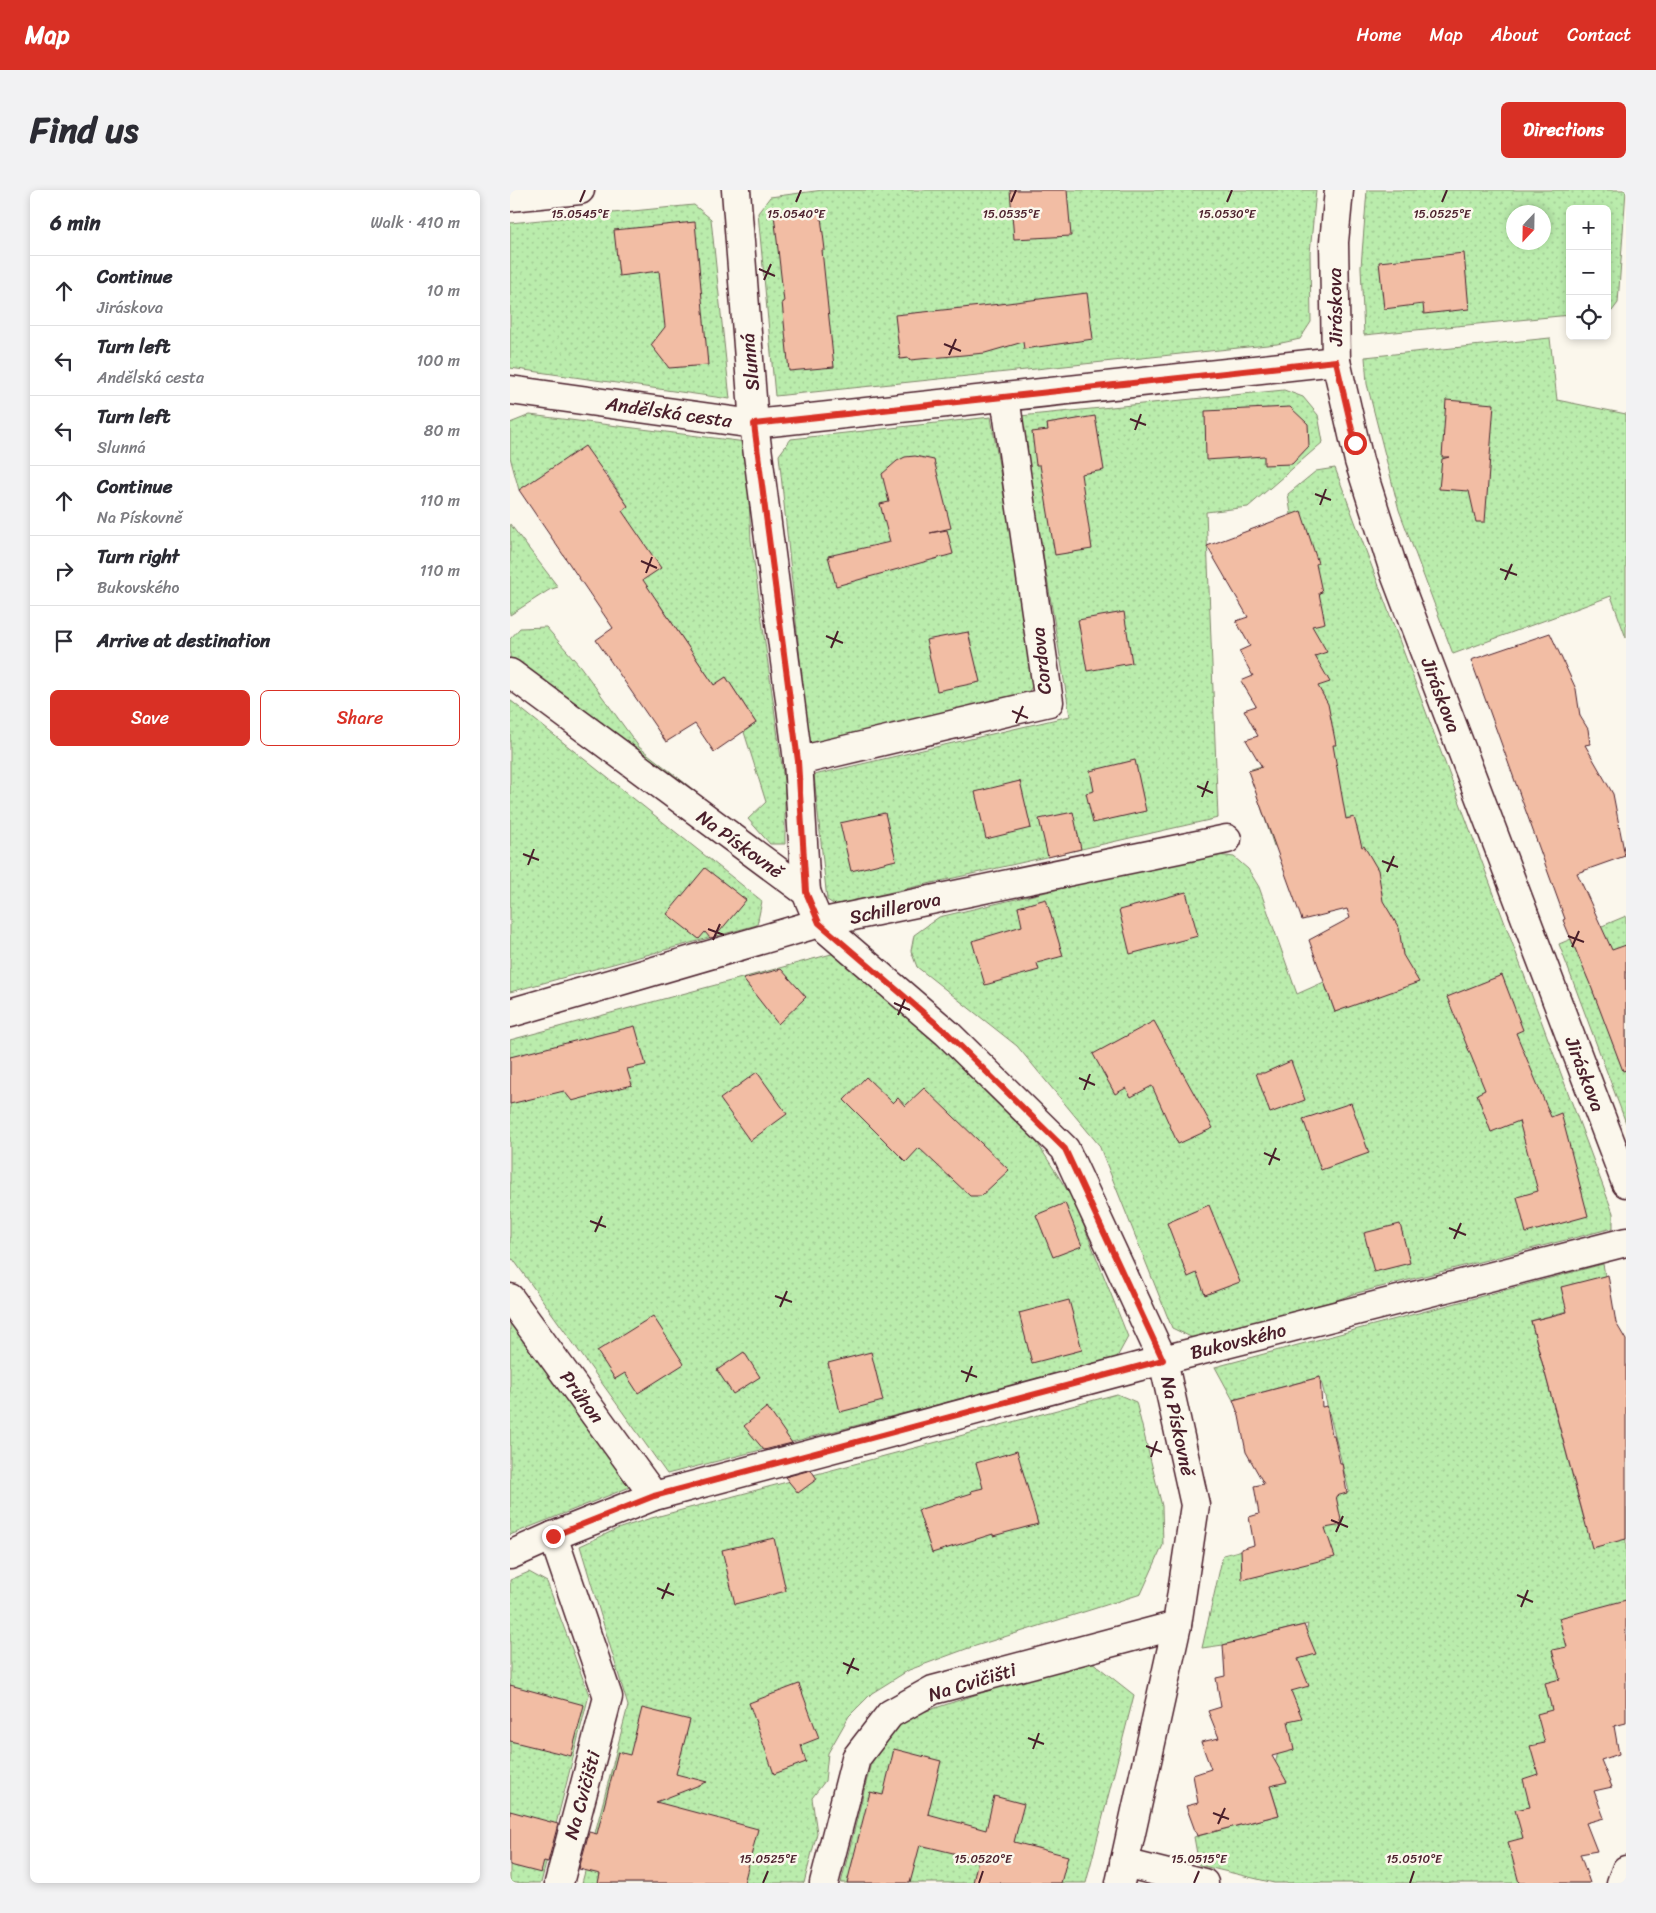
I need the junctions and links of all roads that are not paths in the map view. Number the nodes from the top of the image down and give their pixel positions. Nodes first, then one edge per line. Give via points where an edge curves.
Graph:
1 (580, 190) edge
2 (736, 190) edge
3 (1339, 190) edge
4 (510, 197) edge
5 (1336, 361) junction
6 (510, 390) edge
7 (1004, 397) junction
8 (754, 424) junction
9 (510, 673) edge
10 (798, 761) junction
11 (1227, 840) dead end
12 (806, 892) junction
13 (819, 923) junction
14 (510, 1013) edge
15 (1626, 1183) edge
16 (1626, 1242) edge
17 (510, 1298) edge
18 (1163, 1360) junction
19 (654, 1496) junction
20 (553, 1536) junction
21 (510, 1555) edge
22 (1177, 1624) junction
23 (1626, 1870) edge
24 (1122, 1873) edge
25 (559, 1883) edge
26 (824, 1883) edge
27 (1204, 1883) edge
28 (1622, 1883) edge

1 - 4 street
2 - 8 street, Slunná
3 - 5 street, Jiráskova via 1334,242
5 - 7 street, Andělská cesta
5 - 15 street, Jiráskova via 1359,461 1395,574
6 - 8 street, Andělská cesta
7 - 8 street, Andělská cesta
7 - 10 street, Cordova via 1049,702
8 - 10 street, Slunná
9 - 12 street, Na Pískovně
10 - 12 street, Slunná
11 - 13 street, Schillerova
12 - 13 street, Na Pískovně
13 - 14 street, Schillerova
13 - 18 street, Na Pískovně via 947,1033 1065,1149
16 - 18 street, Bukovského
17 - 19 street, Průhon
18 - 19 street, Bukovského
18 - 22 street, Na Pískovně via 1195,1505
19 - 20 street, Bukovského
20 - 21 street, Bukovského
20 - 25 street, Na Cvičišti via 608,1697
22 - 24 street, Na Pískovně
22 - 26 street, Na Cvičišti via 933,1690 890,1714 856,1758
23 - 28 street
24 - 27 street

